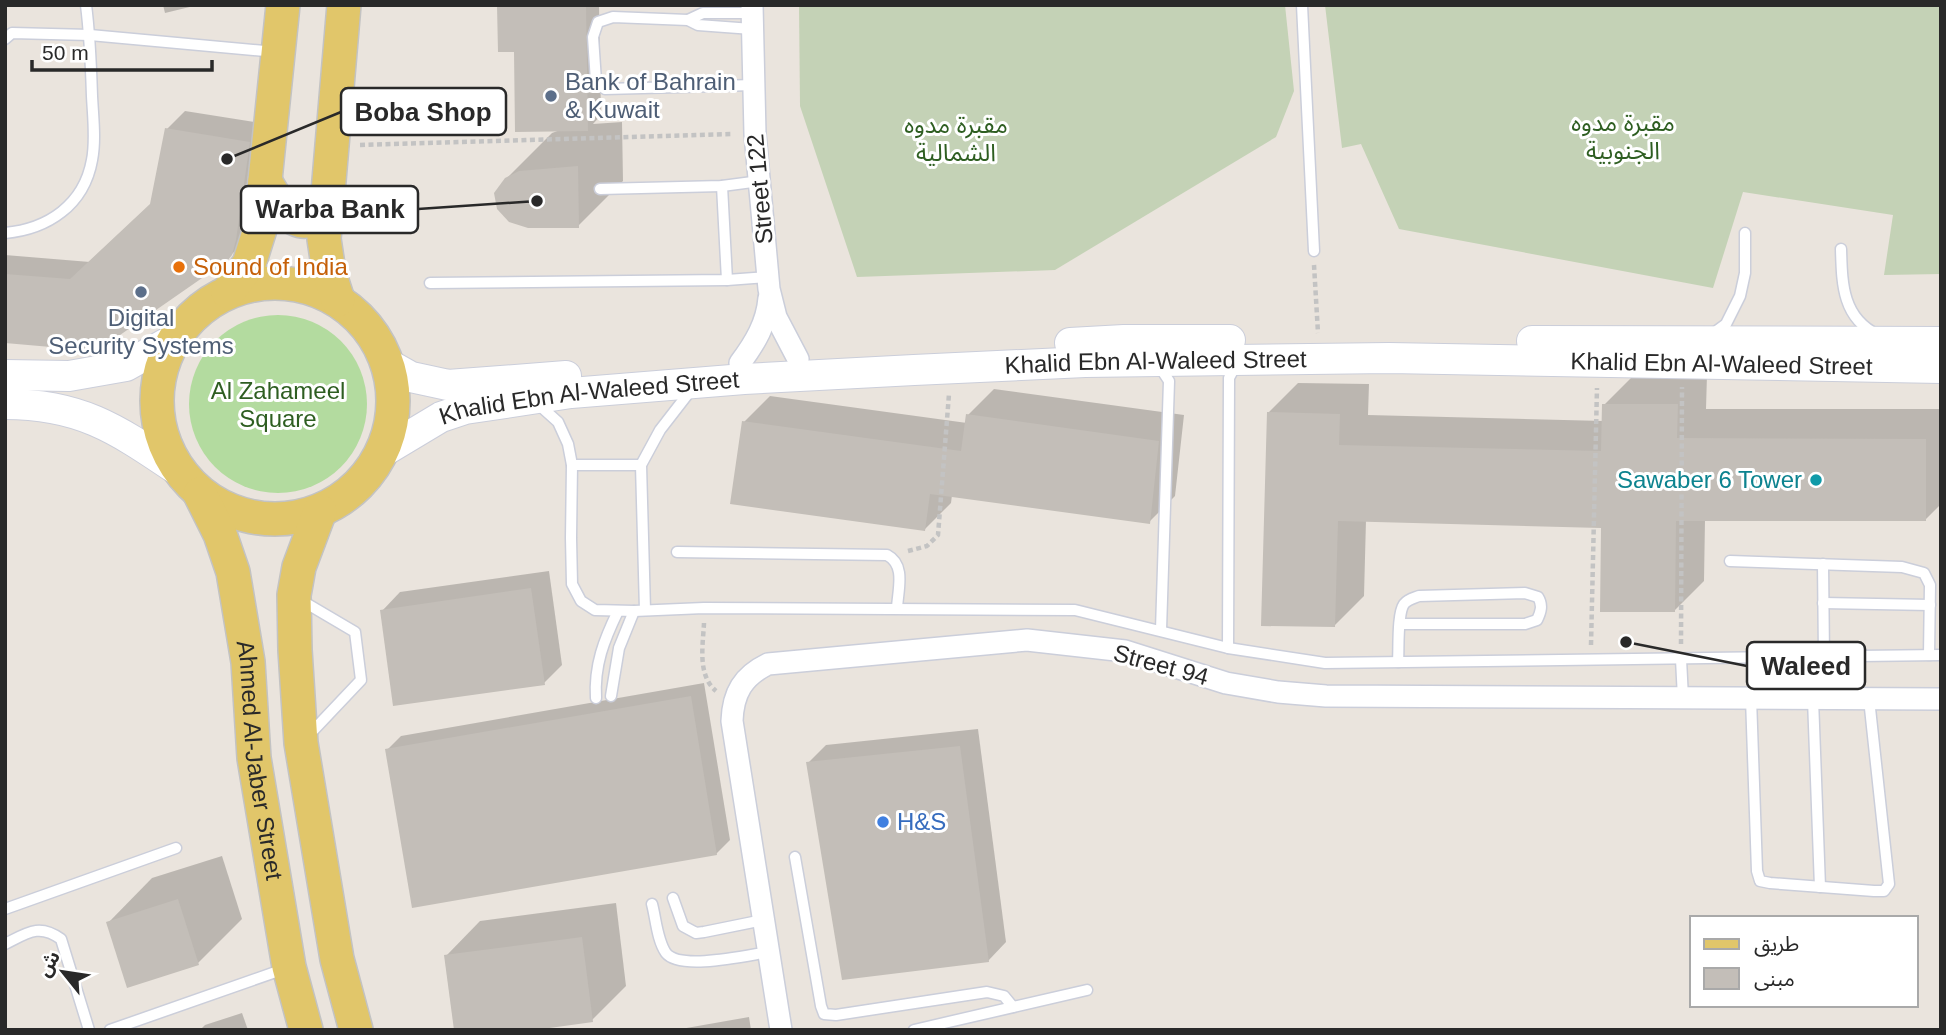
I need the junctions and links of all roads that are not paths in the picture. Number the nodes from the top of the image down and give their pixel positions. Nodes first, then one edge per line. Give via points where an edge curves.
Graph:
1 (86, 5) edge
2 (283, 5) edge
3 (344, 5) edge
4 (1302, 5) edge
5 (752, 15) edge
6 (90, 35) junction
7 (5, 39) edge
8 (279, 52) junction
9 (754, 85) junction
10 (265, 181) junction
11 (760, 181) junction
12 (722, 186) junction
13 (600, 188) dead end
14 (327, 212) junction
15 (5, 233) edge
16 (1745, 233) dead end
17 (1841, 249) dead end
18 (1314, 251) road end
19 (727, 280) junction
20 (430, 283) dead end
21 (769, 283) junction
22 (228, 292) junction
23 (338, 300) junction
24 (174, 339) junction
25 (1702, 341) junction
26 (1893, 342) junction
27 (1941, 342) edge
28 (798, 359) junction
29 (1239, 360) junction
30 (1156, 361) junction
31 (740, 363) junction
32 (388, 364) junction
33 (1941, 369) edge
34 (5, 375) edge
35 (696, 383) junction
36 (531, 400) junction
37 (5, 404) edge
38 (381, 453) junction
39 (572, 465) junction
40 (641, 465) junction
41 (189, 482) junction
42 (320, 511) junction
43 (677, 552) dead end
44 (1730, 561) dead end
45 (1823, 564) junction
46 (294, 595) junction
47 (1823, 603) junction
48 (1930, 605) junction
49 (897, 608) junction
50 (639, 610) junction
51 (618, 611) junction
52 (1400, 624) junction
53 (1161, 630) junction
54 (1228, 648) junction
55 (295, 650) junction
56 (1935, 655) edge
57 (1824, 657) junction
58 (1681, 659) junction
59 (248, 662) junction
60 (1398, 662) junction
61 (611, 695) dead end
62 (596, 698) dead end
63 (1683, 698) junction
64 (1751, 698) junction
65 (1813, 699) junction
66 (1869, 699) junction
67 (1941, 699) edge
68 (301, 743) junction
69 (176, 848) dead end
70 (795, 857) dead end
71 (1820, 887) junction
72 (673, 898) dead end
73 (652, 904) dead end
74 (5, 909) edge
75 (763, 920) junction
76 (5, 944) edge
77 (769, 952) junction
78 (289, 967) junction
79 (1087, 990) dead end
80 (1013, 1007) junction
81 (89, 1030) edge
82 (110, 1030) edge
83 (306, 1030) edge
84 (356, 1030) edge
85 (781, 1030) edge
86 (914, 1030) edge

1 - 6 lane
2 - 8 main road
3 - 14 main road
4 - 18 lane
5 - 9 street, Street 122
5 - 9 lane via 703,13 688,20 613,17 598,22 593,37 596,81 605,89
6 - 7 lane via 12,33
6 - 8 lane
6 - 15 lane via 93,158 86,180 74,200 50,221
8 - 10 main road
9 - 11 street, Street 122
10 - 14 main road via 281,207 297,219 310,221
10 - 22 main road via 260,229 249,264
11 - 12 lane
11 - 21 street, Street 122
12 - 13 lane
12 - 19 lane
14 - 23 main road via 324,239
16 - 25 lane via 1740,296 1726,324
17 - 26 lane via 1846,303 1872,332
19 - 20 lane
19 - 21 lane
21 - 28 street, Street 122 via 776,317
21 - 31 street, Street 122 via 764,323
22 - 23 main road via 272,282 306,287
22 - 24 main road via 207,304
23 - 32 main road via 368,328
24 - 34 main road via 126,366 69,376
24 - 41 main road via 162,365 158,420 165,447
25 - 26 main road, Khalid Ebn Al-Waleed Street
25 - 28 main road, Khalid Ebn Al-Waleed Street via 1124,340
26 - 27 main road, Khalid Ebn Al-Waleed Street
28 - 31 main road, Khalid Ebn Al-Waleed Street
29 - 30 main road, Khalid Ebn Al-Waleed Street
29 - 33 main road, Khalid Ebn Al-Waleed Street via 1473,358
29 - 54 lane via 1229,378
30 - 35 main road, Khalid Ebn Al-Waleed Street
30 - 53 lane via 1169,381
31 - 32 main road, Khalid Ebn Al-Waleed Street via 448,385 411,377
32 - 38 main road via 393,409
35 - 36 main road, Khalid Ebn Al-Waleed Street
35 - 40 lane via 664,423
36 - 38 main road, Khalid Ebn Al-Waleed Street via 441,417
36 - 39 lane via 564,431
37 - 41 main road via 61,408 93,418
38 - 42 main road via 366,477 345,497
39 - 40 lane
39 - 51 lane via 572,584 582,601 595,610
40 - 50 lane
41 - 42 main road via 221,508 245,516 270,520
41 - 59 main road, Ahmed Al-Jaber Street via 220,534 233,572
42 - 46 main road, Ahmed Al-Jaber Street via 299,567
43 - 49 lane via 887,555 900,567
44 - 45 lane
45 - 47 lane
45 - 48 lane via 1902,567 1924,573 1930,584
46 - 55 main road, Ahmed Al-Jaber Street
46 - 68 lane via 355,632 361,680
47 - 48 lane
47 - 57 lane
48 - 56 lane
49 - 50 lane
49 - 53 lane via 1075,610
50 - 51 lane
50 - 61 lane via 619,648
51 - 62 lane via 598,660
52 - 52 lane via 1403,606 1419,596 1525,593 1541,602 1537,620 1525,624
52 - 60 lane
53 - 54 lane
54 - 60 lane via 1325,663
55 - 59 main road via 278,640 267,640 251,652
55 - 68 main road, Ahmed Al-Jaber Street
56 - 57 lane
57 - 58 lane
58 - 60 lane
58 - 63 lane
59 - 78 main road, Ahmed Al-Jaber Street via 254,758
63 - 64 street, Street 94
63 - 75 street, Street 94 via 1278,692 1226,683 1125,651 1027,640 768,664 740,685 732,721
64 - 65 street, Street 94
64 - 71 lane via 1760,881
65 - 66 street, Street 94
65 - 71 lane
66 - 67 street, Street 94
66 - 71 lane via 1889,884 1884,891
68 - 84 main road, Ahmed Al-Jaber Street via 337,959
69 - 74 lane
70 - 80 lane via 824,1014 987,992 1004,996
72 - 75 lane via 683,926 696,933
73 - 77 lane via 664,950 675,960
75 - 77 street
76 - 81 lane via 34,930 48,930 61,939
77 - 85 street
78 - 82 lane
78 - 83 main road, Ahmed Al-Jaber Street
79 - 80 lane
80 - 86 lane

